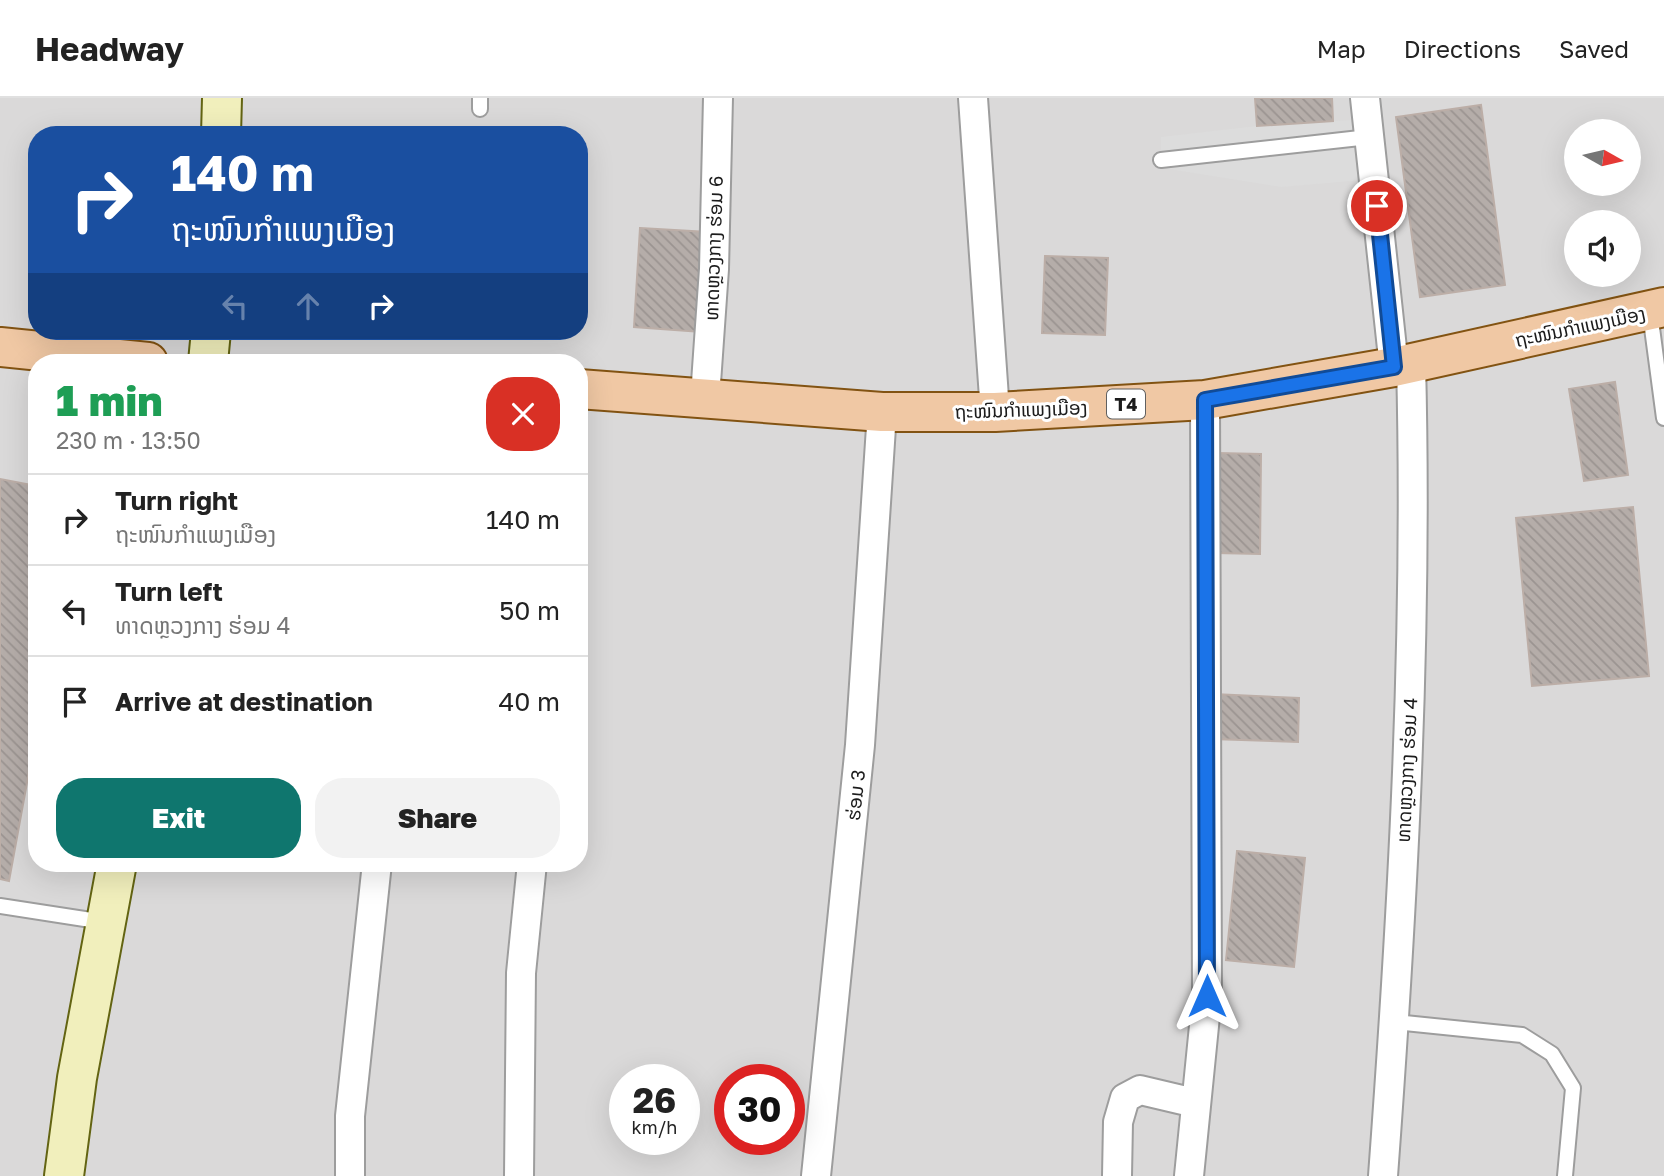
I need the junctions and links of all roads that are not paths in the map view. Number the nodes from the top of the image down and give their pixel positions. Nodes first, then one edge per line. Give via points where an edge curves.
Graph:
1 (222, 98) edge
2 (718, 98) edge
3 (973, 98) edge
4 (1365, 98) edge
5 (221, 126) edge
6 (1369, 137) junction
7 (1161, 160) dead end
8 (1657, 309) edge
9 (98, 340) edge
10 (0, 347) edge
11 (66, 354) edge
12 (77, 354) edge
13 (1403, 365) junction
14 (588, 390) edge
15 (705, 397) junction
16 (1205, 400) junction
17 (882, 412) junction
18 (995, 412) junction
19 (1664, 418) edge
20 (115, 872) edge
21 (376, 872) edge
22 (531, 872) edge
23 (0, 906) edge
24 (106, 922) junction
25 (1395, 1022) junction
26 (1195, 1103) junction
27 (64, 1176) edge
28 (350, 1176) edge
29 (519, 1176) edge
30 (816, 1176) edge
31 (1116, 1176) edge
32 (1189, 1176) edge
33 (1383, 1176) edge
34 (1565, 1176) edge

1 - 5 main road
2 - 15 street, ທາດຫຼວງກາງ ຮ່ອມ 6
3 - 18 street
4 - 6 street, ທາດຫຼວງກາງ ຮ່ອມ 4
6 - 7 lane
6 - 13 street, ທາດຫຼວງກາງ ຮ່ອມ 4
8 - 13 main road, ຖະໜົນກຳແພງເມືອງ / T4
8 - 19 lane
9 - 12 main road
10 - 11 main road
13 - 16 main road, ຖະໜົນກຳແພງເມືອງ / T4
13 - 25 street, ທາດຫຼວງກາງ ຮ່ອມ 4 via 1415,517
14 - 15 main road, ຖະໜົນກຳແພງເມືອງ / T4
15 - 17 main road, ຖະໜົນກຳແພງເມືອງ / T4
16 - 18 main road, ຖະໜົນກຳແພງເມືອງ / T4
16 - 26 street via 1207,996
17 - 18 main road, ຖະໜົນກຳແພງເມືອງ / T4
17 - 30 street, ຮ່ອມ 3 via 860,745
20 - 24 main road
21 - 28 street via 350,1116
22 - 29 street via 522,973
23 - 24 lane
24 - 27 main road
25 - 33 street, ທາດຫຼວງກາງ ຮ່ອມ 4
25 - 34 lane via 1522,1035 1552,1054 1573,1088
26 - 31 street via 1140,1090 1125,1098 1118,1122
26 - 32 street

